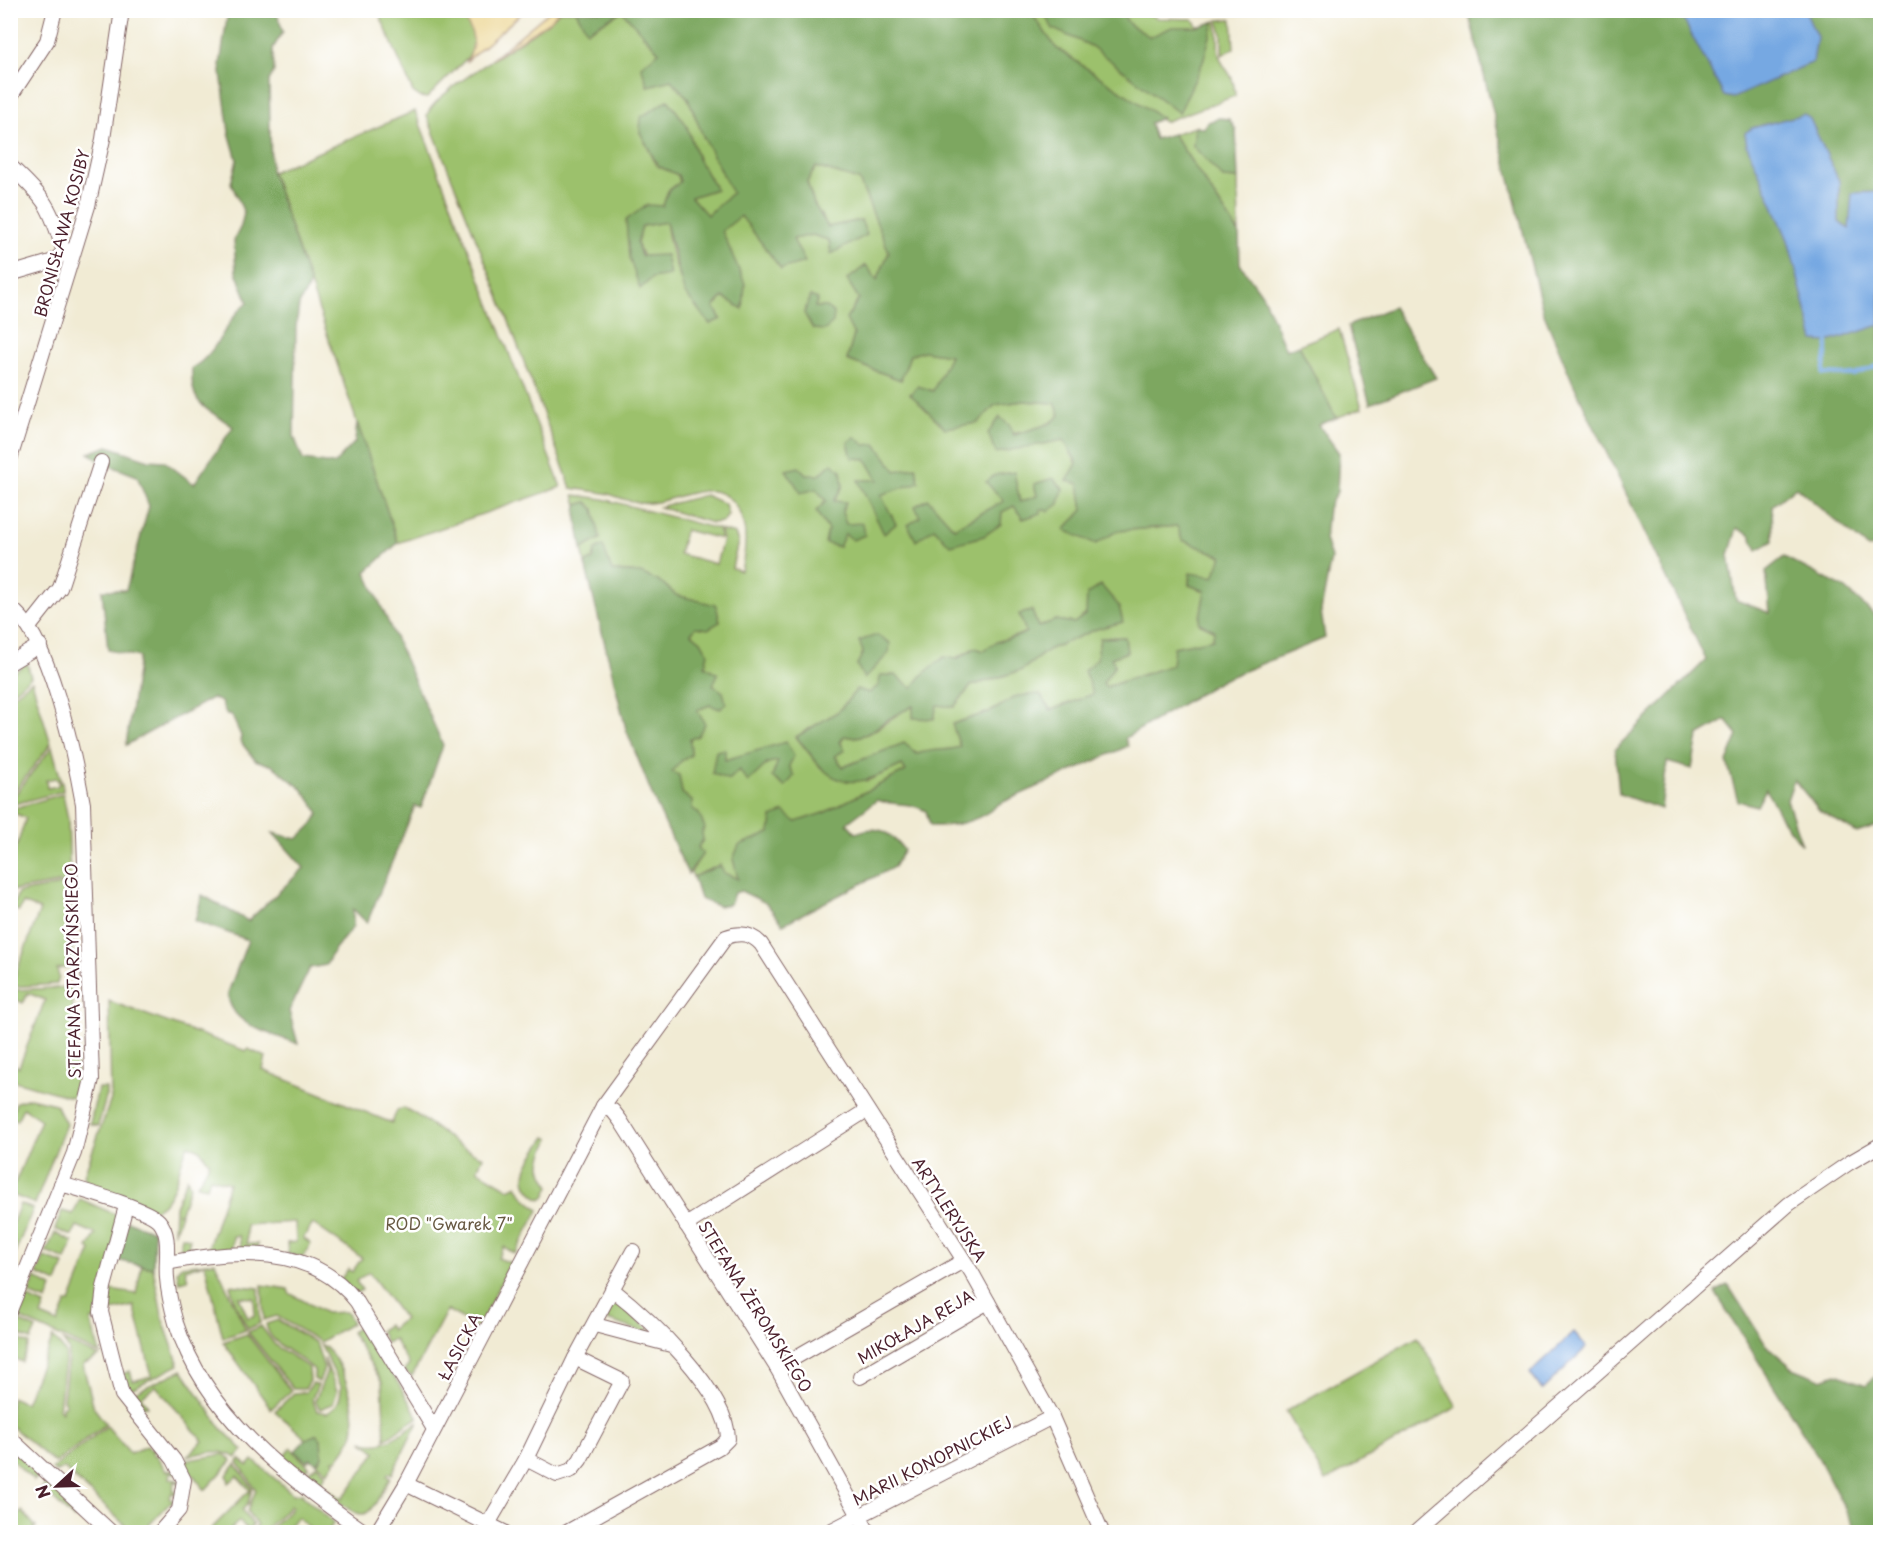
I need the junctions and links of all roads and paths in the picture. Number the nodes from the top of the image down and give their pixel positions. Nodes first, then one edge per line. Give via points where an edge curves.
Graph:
1 (55, 10) edge
2 (122, 10) edge
3 (12, 91) edge
4 (10, 166) edge
5 (69, 253) junction
6 (10, 274) edge
7 (10, 459) edge
8 (101, 462) dead end
9 (10, 608) edge
10 (30, 626) junction
11 (40, 645) junction
12 (10, 663) edge
13 (603, 1106) junction
14 (867, 1110) junction
15 (1881, 1145) edge
16 (61, 1184) junction
17 (126, 1206) junction
18 (686, 1225) junction
19 (633, 1251) dead end
20 (963, 1261) junction
21 (167, 1263) junction
22 (612, 1289) junction
23 (988, 1302) junction
24 (10, 1310) edge
25 (595, 1325) junction
26 (671, 1345) junction
27 (575, 1358) junction
28 (777, 1368) junction
29 (860, 1377) dead end
30 (1052, 1417) junction
31 (434, 1429) junction
32 (10, 1438) edge
33 (526, 1459) junction
34 (406, 1484) junction
35 (859, 1516) junction
36 (488, 1524) junction
37 (111, 1532) edge
38 (160, 1533) edge
39 (365, 1533) edge
40 (377, 1533) edge
41 (504, 1533) edge
42 (567, 1533) edge
43 (828, 1533) edge
44 (868, 1533) edge
45 (1102, 1533) edge
46 (1416, 1533) edge

1 - 3 street via 47,41
2 - 5 street, BRONISŁAWA KOSIBY via 103,139
4 - 5 street via 42,196
5 - 6 street, BRONISŁAWA KOSIBY
5 - 7 street, BRONISŁAWA KOSIBY
8 - 10 street via 60,588
9 - 10 street, STEFANA STARZYŃSKIEGO
10 - 11 street, STEFANA STARZYŃSKIEGO
11 - 12 street
11 - 16 street, STEFANA STARZYŃSKIEGO via 78,775 86,841 92,1079 83,1122
13 - 14 street, ARTYLERYJSKA via 716,950 726,937 734,934 754,936 761,944
13 - 18 street, STEFANA ŻEROMSKIEGO via 620,1120
13 - 31 street, ŁASICKA
14 - 18 street
14 - 20 street, ARTYLERYJSKA
15 - 46 street via 1789,1204
16 - 17 street
16 - 24 street, STEFANA STARZYŃSKIEGO
17 - 21 street via 146,1212 161,1223
17 - 38 street via 101,1312 122,1395 174,1460 184,1480 179,1510
18 - 28 street, STEFANA ŻEROMSKIEGO
19 - 22 street
20 - 23 street, ARTYLERYJSKA
20 - 28 street
21 - 31 street via 234,1255 274,1256 302,1261 325,1274 357,1302
21 - 39 street via 169,1294 177,1324 210,1392 275,1462
22 - 25 street
22 - 26 street via 655,1325
23 - 29 street, MIKOŁAJA REJA
23 - 30 street, ARTYLERYJSKA
25 - 26 street
25 - 27 street
26 - 42 street via 685,1357 722,1413 728,1439
27 - 33 street
27 - 33 street via 622,1381 572,1470 557,1475
28 - 35 street, STEFANA ŻEROMSKIEGO
30 - 35 street, MARII KONOPNICKIEJ
30 - 45 street, ARTYLERYJSKA
31 - 34 street, ŁASICKA
32 - 37 street
33 - 36 street
34 - 36 street
34 - 40 street, ŁASICKA
35 - 43 street, MARII KONOPNICKIEJ
35 - 44 street, STEFANA ŻEROMSKIEGO
36 - 41 street

